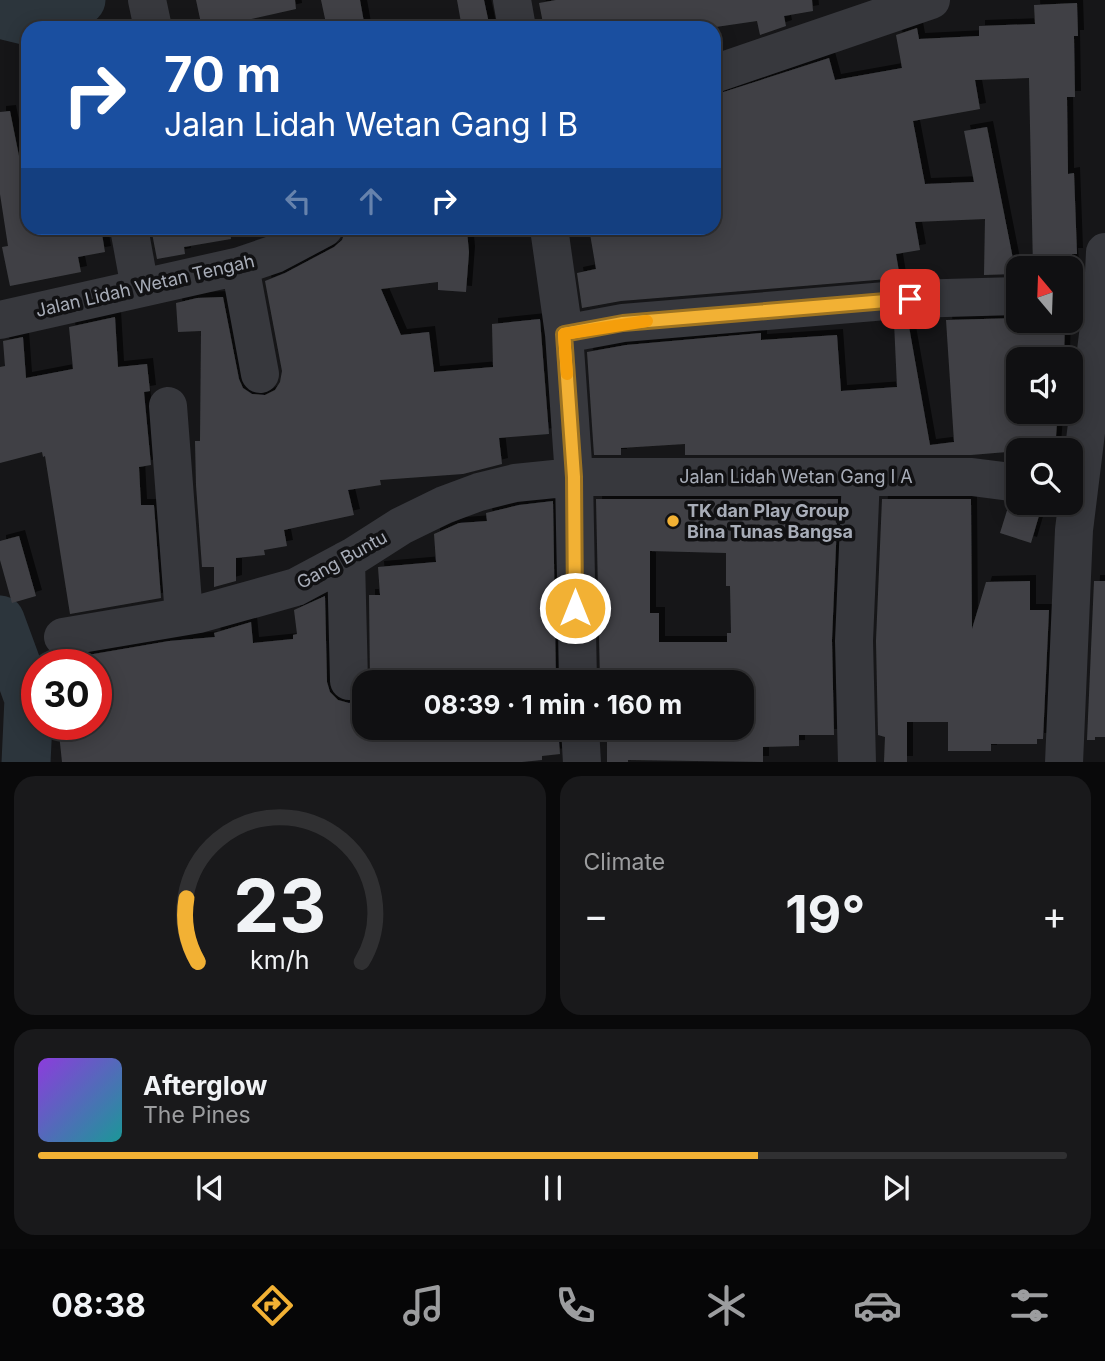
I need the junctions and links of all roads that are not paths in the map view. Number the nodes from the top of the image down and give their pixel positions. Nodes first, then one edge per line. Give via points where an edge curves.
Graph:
1 (147, 0) edge
2 (512, 0) edge
3 (931, 0) edge
4 (152, 21) edge
5 (516, 21) edge
6 (721, 72) edge
7 (130, 235) edge
8 (311, 235) edge
9 (550, 235) edge
10 (1105, 252) edge
11 (240, 267) junction
12 (140, 288) junction
13 (1093, 294) edge
14 (1006, 296) edge
15 (0, 320) edge
16 (564, 334) junction
17 (260, 374) dead end
18 (168, 406) dead end
19 (1094, 451) edge
20 (1083, 473) edge
21 (574, 477) junction
22 (861, 477) junction
23 (1006, 481) edge
24 (1074, 515) edge
25 (346, 560) junction
26 (184, 616) junction
27 (63, 637) dead end
28 (578, 670) edge
29 (349, 681) dead end
30 (581, 740) edge
31 (582, 762) edge
32 (857, 762) edge
33 (1064, 762) edge

1 - 4 street
2 - 5 street
3 - 6 street
7 - 12 street
8 - 11 street, Jalan Lidah Wetan Tengah
9 - 16 street
10 - 13 street
11 - 12 street, Jalan Lidah Wetan Tengah
11 - 17 street
12 - 15 street, Jalan Lidah Wetan Tengah
13 - 19 street
14 - 16 street via 910,299 637,322
16 - 21 street
18 - 26 street
19 - 20 street
21 - 22 street, Jalan Lidah Wetan Gang I A
21 - 25 street, Gang Buntu via 515,482 479,492 401,526
21 - 28 street
22 - 23 street, Jalan Lidah Wetan Gang I A
22 - 32 street via 854,641
24 - 33 street
25 - 26 street, Gang Buntu via 296,587
25 - 29 street
26 - 27 street, Gang Buntu
30 - 31 street

